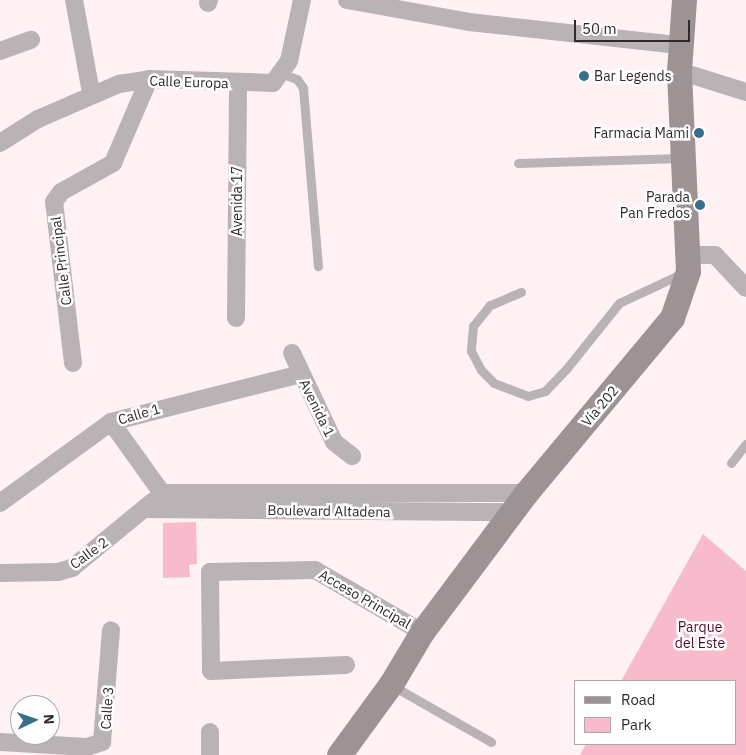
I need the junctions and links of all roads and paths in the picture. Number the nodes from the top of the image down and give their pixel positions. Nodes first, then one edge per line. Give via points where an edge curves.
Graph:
1 (74, 0) edge
2 (302, 0) edge
3 (347, 0) edge
4 (684, 0) edge
5 (30, 40) dead end
6 (679, 45) junction
7 (0, 51) edge
8 (679, 71) junction
9 (283, 74) junction
10 (149, 79) junction
11 (238, 84) junction
12 (746, 92) edge
13 (91, 93) junction
14 (0, 142) edge
15 (684, 158) junction
16 (518, 163) dead end
17 (688, 263) junction
18 (318, 266) dead end
19 (746, 288) edge
20 (521, 292) dead end
21 (236, 318) dead end
22 (292, 353) dead end
23 (73, 363) dead end
24 (301, 374) junction
25 (111, 422) junction
26 (746, 444) edge
27 (352, 456) dead end
28 (731, 463) dead end
29 (162, 493) junction
30 (414, 493) junction
31 (290, 502) junction
32 (520, 502) junction
33 (0, 503) edge
34 (145, 509) junction
35 (414, 511) junction
36 (0, 573) edge
37 (111, 630) dead end
38 (422, 632) junction
39 (346, 665) dead end
40 (391, 684) junction
41 (210, 732) dead end
42 (0, 742) edge
43 (491, 742) dead end
44 (210, 755) edge
45 (339, 755) edge

1 - 13 street
2 - 9 street
3 - 6 street via 494,25
4 - 6 main road, Vía 202
5 - 7 street
6 - 8 main road, Vía 202
8 - 12 street
8 - 15 main road, Vía 202
9 - 11 street, Calle Europa via 273,83
9 - 18 lane via 298,79 303,88
10 - 11 street, Calle Europa
10 - 13 street, Calle Europa
10 - 23 street, Calle Principal via 113,163 61,192 54,202
11 - 21 street, Avenida 17
13 - 14 street, Calle Europa
15 - 16 lane
15 - 17 main road, Vía 202
17 - 19 street via 715,255
17 - 20 lane via 619,302 551,385 528,396 494,383 480,370 471,352 473,326 490,305
17 - 32 main road, Vía 202 via 684,290 663,330
22 - 24 street, Avenida 1
24 - 25 street, Calle 1
24 - 27 street, Avenida 1 via 334,442
25 - 29 street
25 - 33 street, Calle 1
26 - 28 lane
29 - 31 street, Boulevard Altadena
29 - 34 street, Calle 2
30 - 31 street, Boulevard Altadena
30 - 32 street, Boulevard Altadena
30 - 35 street
31 - 34 street, Boulevard Altadena
31 - 35 street, Boulevard Altadena
32 - 35 street, Boulevard Altadena
32 - 38 main road, Vía 202
34 - 36 street, Calle 2 via 72,568 58,572
37 - 42 street, Calle 3 via 102,742 87,747
38 - 39 street, Acceso Principal via 316,570 210,572 211,671
38 - 40 main road, Vía 202
40 - 43 lane
40 - 45 main road, Vía 202
41 - 44 street

